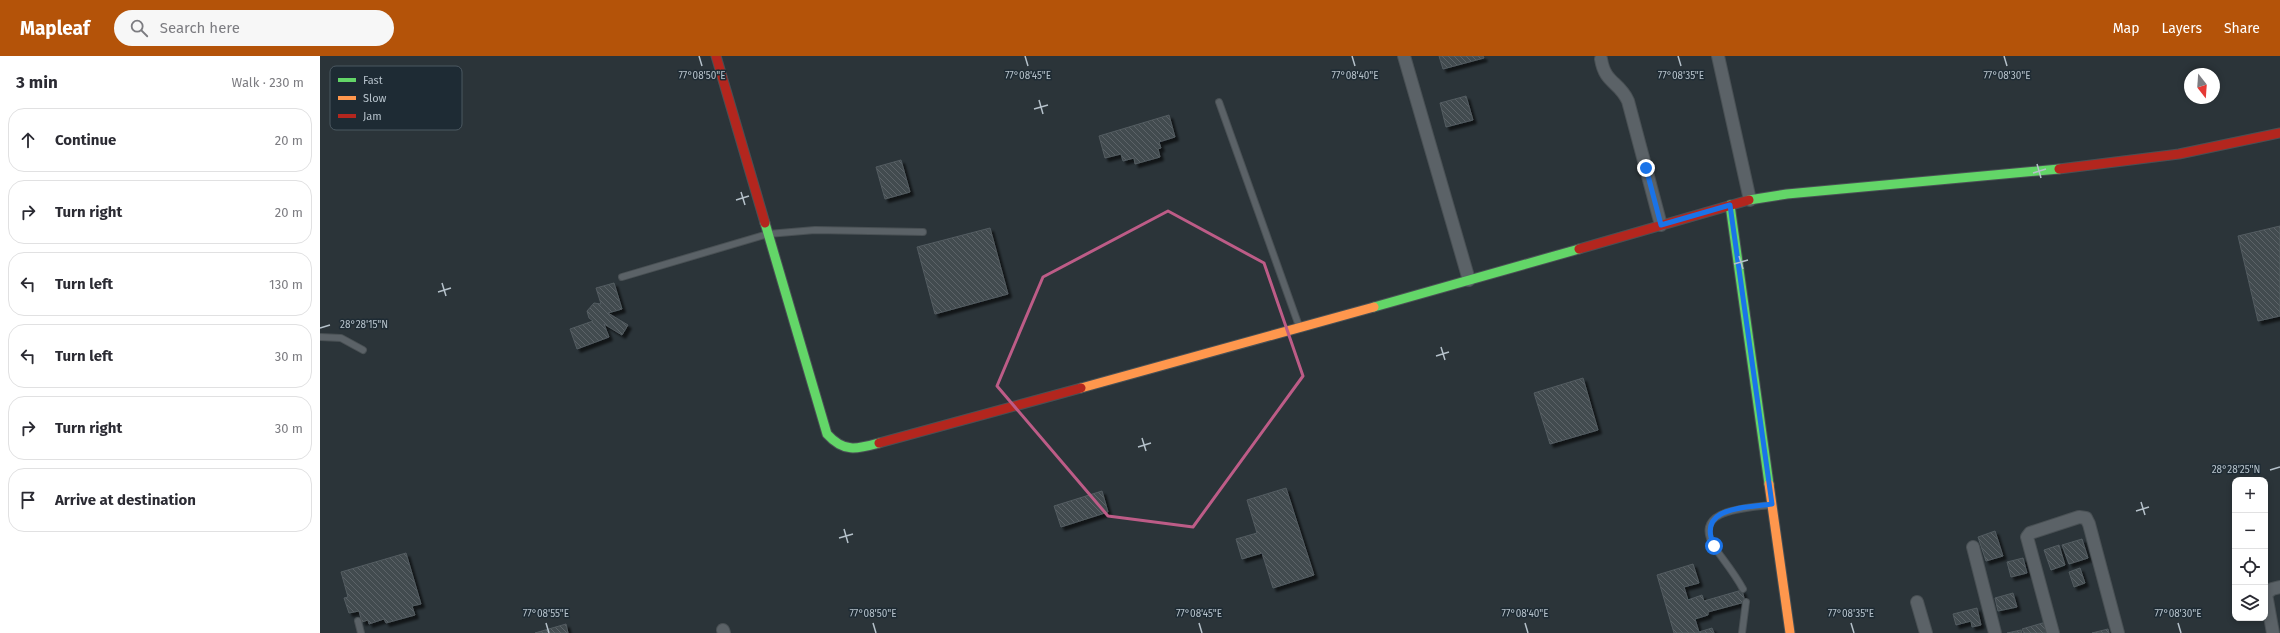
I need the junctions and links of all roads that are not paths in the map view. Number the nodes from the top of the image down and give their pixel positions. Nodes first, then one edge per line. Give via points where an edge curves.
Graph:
1 (716, 56) edge
2 (1404, 56) edge
3 (1718, 56) edge
4 (1601, 59) dead end
5 (1219, 102) dead end
6 (2280, 133) edge
7 (1750, 200) junction
8 (1730, 205) junction
9 (1661, 225) junction
10 (923, 232) dead end
11 (768, 234) junction
12 (622, 277) dead end
13 (1469, 280) junction
14 (1299, 327) junction
15 (320, 337) edge
16 (363, 350) dead end
17 (1772, 504) junction
18 (1973, 547) dead end
19 (2280, 587) edge
20 (1743, 589) dead end
21 (1746, 602) dead end
22 (1917, 602) dead end
23 (358, 621) dead end
24 (361, 633) edge
25 (1742, 633) edge
26 (1790, 633) edge
27 (1926, 633) edge
28 (1995, 633) edge
29 (2053, 633) edge
30 (2118, 633) edge
31 (2273, 633) edge

1 - 11 street
2 - 13 street
3 - 7 street
4 - 9 street via 1605,74 1619,87 1628,101
5 - 14 lane
6 - 7 street via 2179,154 2088,166 1787,194
7 - 8 street
8 - 9 street
8 - 17 street
9 - 13 street
10 - 11 lane via 815,230
11 - 12 lane
11 - 14 street via 827,434 831,440 844,448 868,448
13 - 14 street
15 - 16 lane via 341,338
17 - 20 lane via 1723,512 1710,526 1714,546 1734,572
17 - 26 street
18 - 28 street
19 - 31 street via 2266,594
21 - 25 lane
22 - 27 street
23 - 24 lane
29 - 30 street via 2027,536 2079,517 2086,518 2089,524

